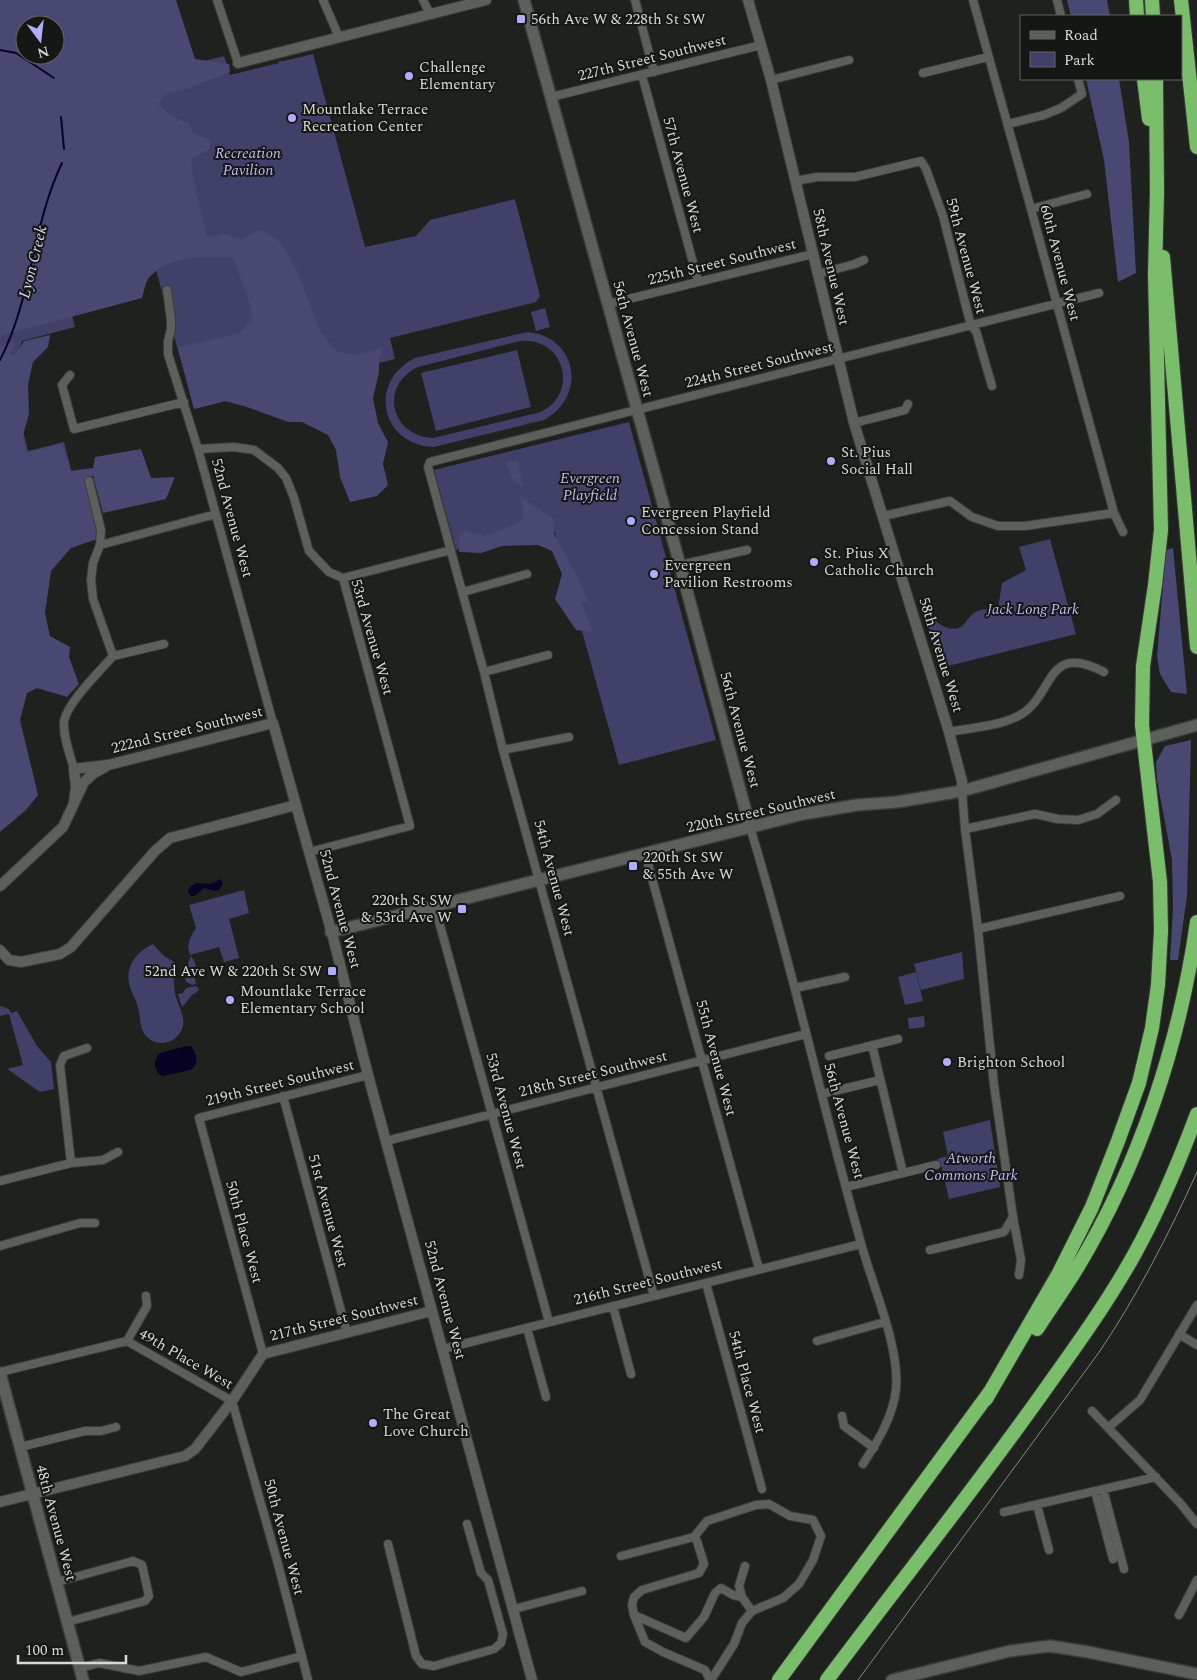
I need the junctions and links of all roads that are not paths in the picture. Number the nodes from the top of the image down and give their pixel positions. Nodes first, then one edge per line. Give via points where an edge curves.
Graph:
1 (217, 0) edge
2 (323, 0) edge
3 (423, 0) edge
4 (486, 0) edge
5 (524, 0) edge
6 (635, 0) edge
7 (748, 0) edge
8 (972, 0) edge
9 (1057, 0) edge
10 (1136, 0) edge
11 (1152, 0) edge
12 (1181, 0) edge
13 (430, 14) junction
14 (1061, 15) edge
15 (1137, 15) edge
16 (1153, 15) edge
17 (339, 37) junction
18 (761, 45) junction
19 (988, 57) junction
20 (848, 60) dead end
21 (238, 63) joint
22 (654, 72) junction
23 (923, 73) dead end
24 (642, 75) junction
25 (771, 80) junction
26 (1078, 80) edge
27 (1144, 80) edge
28 (1156, 80) edge
29 (551, 97) junction
30 (1008, 124) junction
31 (1197, 147) edge
32 (795, 181) junction
33 (1157, 192) junction
34 (1087, 194) dead end
35 (1032, 209) junction
36 (813, 254) junction
37 (864, 260) dead end
38 (818, 274) junction
39 (698, 281) junction
40 (167, 290) dead end
41 (1100, 292) dead end
42 (608, 304) junction
43 (1057, 304) junction
44 (971, 326) junction
45 (838, 359) junction
46 (70, 375) dead end
47 (992, 386) dead end
48 (184, 402) junction
49 (908, 404) dead end
50 (636, 409) junction
51 (854, 423) junction
52 (198, 449) junction
53 (428, 467) joint
54 (89, 481) dead end
55 (1114, 513) junction
56 (216, 514) junction
57 (884, 516) junction
58 (1124, 532) dead end
59 (100, 545) junction
60 (451, 550) junction
61 (746, 550) dead end
62 (680, 565) junction
63 (527, 574) dead end
64 (343, 578) junction
65 (462, 592) junction
66 (164, 644) dead end
67 (1197, 647) edge
68 (548, 655) dead end
69 (113, 656) junction
70 (484, 672) junction
71 (1104, 672) dead end
72 (273, 723) junction
73 (1197, 725) edge
74 (949, 732) junction
75 (569, 738) dead end
76 (1143, 739) junction
77 (503, 750) junction
78 (108, 765) junction
79 (74, 769) junction
80 (962, 791) junction
81 (1116, 800) dead end
82 (74, 802) junction
83 (296, 805) junction
84 (750, 827) junction
85 (965, 829) junction
86 (309, 852) junction
87 (645, 853) junction
88 (540, 879) junction
89 (0, 886) edge
90 (1120, 896) dead end
91 (436, 907) junction
92 (1197, 922) edge
93 (978, 930) junction
94 (331, 932) junction
95 (0, 950) edge
96 (845, 977) dead end
97 (795, 988) junction
98 (806, 1034) junction
99 (898, 1039) dead end
100 (872, 1045) junction
101 (87, 1048) dead end
102 (830, 1056) dead end
103 (703, 1061) junction
104 (368, 1075) junction
105 (880, 1080) junction
106 (598, 1087) junction
107 (822, 1094) junction
108 (283, 1096) junction
109 (493, 1114) junction
110 (1197, 1114) edge
111 (199, 1118) joint
112 (386, 1141) junction
113 (118, 1152) dead end
114 (71, 1163) junction
115 (936, 1165) dead end
116 (903, 1173) junction
117 (0, 1181) edge
118 (846, 1187) junction
119 (1013, 1218) junction
120 (95, 1223) dead end
121 (861, 1244) junction
122 (0, 1246) edge
123 (930, 1250) dead end
124 (759, 1269) junction
125 (1020, 1275) dead end
126 (706, 1283) junction
127 (146, 1296) dead end
128 (654, 1296) junction
129 (1197, 1305) edge
130 (613, 1306) junction
131 (432, 1311) junction
132 (549, 1322) junction
133 (885, 1322) junction
134 (527, 1328) junction
135 (347, 1333) junction
136 (1179, 1334) junction
137 (127, 1341) junction
138 (817, 1341) dead end
139 (1197, 1345) edge
140 (443, 1349) junction
141 (263, 1354) junction
142 (0, 1372) edge
143 (631, 1374) dead end
144 (546, 1396) dead end
145 (986, 1399) junction
146 (232, 1401) junction
147 (1092, 1411) dead end
148 (842, 1416) dead end
149 (116, 1427) dead end
150 (1109, 1427) junction
151 (20, 1447) junction
152 (874, 1448) junction
153 (863, 1464) dead end
154 (1156, 1477) junction
155 (762, 1489) dead end
156 (1099, 1490) junction
157 (34, 1493) junction
158 (0, 1502) edge
159 (1037, 1505) junction
160 (1004, 1512) dead end
161 (466, 1524) dead end
162 (1197, 1524) edge
163 (694, 1537) junction
164 (388, 1544) dead end
165 (1050, 1550) dead end
166 (621, 1556) dead end
167 (1113, 1559) dead end
168 (745, 1566) dead end
169 (1124, 1569) dead end
170 (1197, 1580) edge
171 (56, 1582) junction
172 (582, 1591) dead end
173 (742, 1597) junction
174 (514, 1609) junction
175 (752, 1611) junction
176 (634, 1615) junction
177 (1178, 1615) dead end
178 (67, 1622) junction
179 (302, 1656) junction
180 (80, 1668) junction
181 (1197, 1674) edge
182 (780, 1679) edge
183 (83, 1680) edge
184 (308, 1680) edge
185 (532, 1680) edge
186 (710, 1680) edge
187 (828, 1680) edge
188 (892, 1680) edge

1 - 21 street
2 - 17 street
3 - 13 street
4 - 13 street
5 - 29 main road, 56th Avenue West
6 - 22 street
7 - 18 street, 58th Avenue West
8 - 19 street, 60th Avenue West
9 - 14 street
10 - 15 highway
11 - 16 highway
12 - 31 highway
13 - 17 street
17 - 21 street
18 - 22 street, 227th Street Southwest
18 - 25 street, 58th Avenue West
19 - 23 street
19 - 30 street, 60th Avenue West
20 - 25 street
22 - 24 street, 227th Street Southwest
24 - 29 street, 227th Street Southwest
24 - 39 street, 57th Avenue West
25 - 32 street, 58th Avenue West
26 - 30 street via 1082,94 1062,108
27 - 33 highway
28 - 33 highway
29 - 42 main road, 56th Avenue West
30 - 35 street, 60th Avenue West
32 - 36 street, 58th Avenue West
32 - 44 street, 59th Avenue West via 817,177 855,177 921,161 943,216
33 - 67 highway
33 - 76 highway via 1155,274 1161,530 1143,666
34 - 35 street
35 - 43 street, 60th Avenue West
36 - 38 street, 58th Avenue West
36 - 39 street, 225th Street Southwest
37 - 38 street
38 - 45 street, 58th Avenue West
39 - 42 street, 225th Street Southwest
40 - 48 street, 52nd Avenue West via 171,320 168,354
41 - 43 street, 224th Street Southwest
42 - 50 main road, 56th Avenue West
43 - 44 street, 224th Street Southwest
43 - 55 street, 60th Avenue West
44 - 45 street, 224th Street Southwest
44 - 47 street, 59th Avenue West via 976,332
45 - 50 street, 224th Street Southwest
45 - 51 street, 58th Avenue West
46 - 48 street via 62,385 74,430
48 - 52 street, 52nd Avenue West
49 - 51 street via 905,410
50 - 53 street, 224th Street Southwest via 436,460
50 - 62 main road, 56th Avenue West
51 - 57 street, 58th Avenue West
52 - 56 street, 52nd Avenue West
52 - 64 street, 53rd Avenue West via 234,447 254,450 278,468 294,498 309,551 329,572
53 - 60 street, 54th Avenue West
54 - 59 street via 101,530
55 - 57 street via 1025,526 998,526 972,517 950,501
55 - 58 street, 60th Avenue West
56 - 59 street
56 - 72 street, 52nd Avenue West
57 - 74 street, 58th Avenue West
59 - 69 street via 93,563 93,599
60 - 64 street
60 - 65 street, 54th Avenue West
61 - 62 street
62 - 84 main road, 56th Avenue West
63 - 65 street
64 - 86 street, 53rd Avenue West via 410,826
65 - 70 street, 54th Avenue West
66 - 69 street
68 - 70 street
69 - 79 street via 69,707 64,722
70 - 77 street, 54th Avenue West
71 - 74 street via 1093,666 1074,663 1059,666 1033,705 1019,716
72 - 78 street, 222nd Street Southwest
72 - 83 street, 52nd Avenue West
73 - 76 main road, 220th Street Southwest
74 - 80 street, 58th Avenue West
75 - 77 street
76 - 80 main road, 220th Street Southwest
76 - 145 highway via 1160,882 1161,931 1158,985 1139,1083 1088,1215 1059,1273
77 - 88 street, 54th Avenue West
78 - 79 street, 222nd Street Southwest
78 - 82 street, 222nd Street Southwest via 84,782
79 - 82 street, 222nd Street Southwest
80 - 84 main road, 220th Street Southwest via 833,808
80 - 85 street, 58th Avenue West
81 - 85 street via 1098,814 1078,820 1035,814
82 - 89 street, 222nd Street Southwest via 63,827
83 - 86 street, 52nd Avenue West
83 - 95 street via 170,838 71,947 60,954 21,962 9,960
84 - 87 main road, 220th Street Southwest
84 - 97 street, 56th Avenue West
85 - 93 street, 58th Avenue West
86 - 94 street, 52nd Avenue West
87 - 88 main road, 220th Street Southwest
87 - 103 street, 55th Avenue West
88 - 91 main road, 220th Street Southwest
88 - 106 street, 54th Avenue West
90 - 93 street
91 - 94 main road, 220th Street Southwest
91 - 109 street, 53rd Avenue West
92 - 145 highway via 1170,1049 1150,1113 1118,1190 1077,1268
93 - 119 street, 58th Avenue West via 994,1085
94 - 104 street, 52nd Avenue West
96 - 97 street
97 - 98 street, 56th Avenue West
98 - 103 street, 218th Street Southwest
98 - 107 street, 56th Avenue West
99 - 100 street
100 - 102 street
100 - 105 street
101 - 114 street via 64,1056 60,1065
103 - 106 street, 218th Street Southwest
103 - 124 street, 55th Avenue West
104 - 108 street, 219th Street Southwest
104 - 112 street, 52nd Avenue West
105 - 107 street
105 - 116 street
106 - 109 street, 218th Street Southwest
106 - 128 street, 54th Avenue West
107 - 118 street, 56th Avenue West
108 - 111 street, 219th Street Southwest
108 - 135 street, 51st Avenue West
109 - 112 street, 218th Street Southwest
109 - 132 street, 53rd Avenue West
110 - 187 highway via 1156,1211 1109,1297 1019,1427
111 - 141 street, 50th Place West
112 - 131 street, 52nd Avenue West
113 - 114 street via 103,1160
114 - 117 street
115 - 116 street
116 - 118 street
118 - 121 street, 56th Avenue West
119 - 123 street via 1004,1232
119 - 125 street, 58th Avenue West via 1021,1260
120 - 122 street via 80,1223
121 - 124 street, 216th Street Southwest
121 - 133 street, 56th Avenue West
124 - 126 street, 216th Street Southwest
126 - 128 street, 216th Street Southwest
126 - 155 street, 54th Place West
127 - 137 street via 147,1306
128 - 130 street, 216th Street Southwest
129 - 136 street
130 - 132 street, 216th Street Southwest
130 - 143 street
131 - 135 street, 217th Street Southwest
131 - 140 street, 52nd Avenue West
132 - 134 street, 216th Street Southwest
133 - 138 street
133 - 152 street, 56th Avenue West via 895,1361 896,1389 887,1425
134 - 140 street, 216th Street Southwest
134 - 144 street
135 - 141 street, 217th Street Southwest
136 - 139 street
136 - 150 street via 1140,1400
137 - 142 street
137 - 146 street, 49th Place West
140 - 174 street, 52nd Avenue West
141 - 146 street
142 - 151 main road, 48th Avenue West
145 - 182 highway
146 - 157 street via 196,1449 185,1456
146 - 179 street, 50th Avenue West
147 - 150 street
148 - 152 street via 844,1426
149 - 151 street
150 - 154 street
151 - 157 main road, 48th Avenue West
152 - 153 street, 56th Avenue West
154 - 156 street
154 - 162 street
156 - 159 street
156 - 167 street
156 - 169 street
157 - 158 street
157 - 171 main road, 48th Avenue West
159 - 160 street
159 - 165 street
161 - 164 street via 481,1573 488,1580 503,1634 494,1649 434,1666 422,1664 416,1656
163 - 166 street
163 - 175 street via 707,1521 756,1505 769,1504 790,1516 813,1520 821,1536 813,1560 799,1584 783,1598
163 - 176 street via 704,1564 700,1574 642,1590 634,1597
168 - 173 street via 739,1586
170 - 177 street
171 - 178 main road, 48th Avenue West
171 - 178 street via 132,1561 142,1565 149,1596 145,1601
172 - 174 street
173 - 175 street
173 - 176 street via 720,1588 704,1617 686,1638
174 - 185 street, 52nd Avenue West
175 - 186 street
176 - 186 street via 645,1642 705,1670
178 - 180 main road, 48th Avenue West
179 - 180 street via 241,1672 206,1656 139,1671 99,1663
179 - 184 street, 50th Avenue West
180 - 183 main road, 48th Avenue West
181 - 188 main road via 1050,1646 1010,1651

